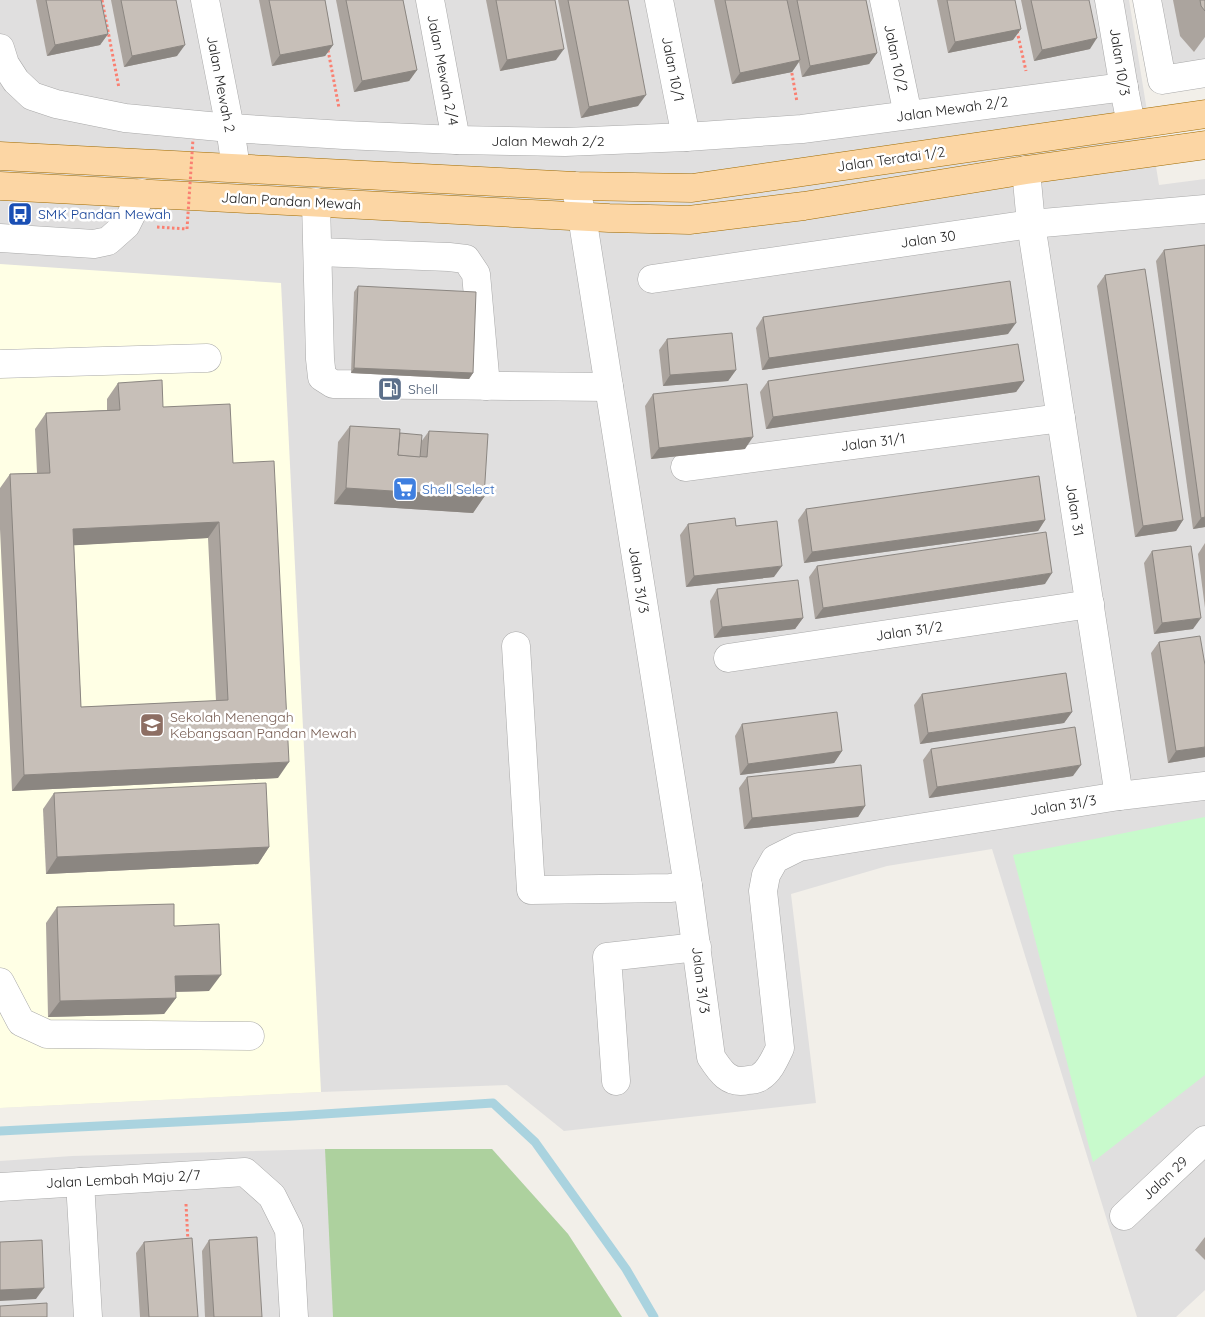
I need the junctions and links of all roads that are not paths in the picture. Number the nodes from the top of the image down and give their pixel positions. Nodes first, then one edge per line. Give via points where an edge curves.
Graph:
1 (205, 0) edge
2 (430, 0) edge
3 (660, 0) edge
4 (884, 0) edge
5 (1109, 0) edge
6 (1147, 0) edge
7 (0, 48) edge
8 (1205, 73) edge
9 (1124, 87) junction
10 (1205, 114) edge
11 (908, 115) junction
12 (1131, 124) junction
13 (230, 128) junction
14 (686, 137) junction
15 (456, 140) junction
16 (1205, 145) edge
17 (0, 156) edge
18 (236, 168) junction
19 (1026, 170) junction
20 (0, 186) edge
21 (575, 186) junction
22 (142, 193) junction
23 (316, 202) junction
24 (1205, 209) edge
25 (582, 216) junction
26 (1031, 224) junction
27 (0, 238) edge
28 (318, 252) junction
29 (652, 279) dead end
30 (208, 358) dead end
31 (0, 364) edge
32 (486, 386) junction
33 (609, 387) junction
34 (1061, 418) junction
35 (685, 467) dead end
36 (1090, 604) junction
37 (516, 646) dead end
38 (728, 658) dead end
39 (1205, 786) edge
40 (1119, 796) junction
41 (688, 886) junction
42 (697, 947) junction
43 (0, 982) edge
44 (250, 1036) dead end
45 (616, 1081) dead end
46 (1205, 1140) edge
47 (80, 1182) junction
48 (0, 1187) edge
49 (1124, 1216) dead end
50 (88, 1317) edge
51 (294, 1317) edge

1 - 13 street, Jalan Mewah 2
2 - 15 street, Jalan Mewah 2/4
3 - 14 street, Jalan 10/1
4 - 11 street, Jalan 10/2
5 - 9 street, Jalan 10/3
6 - 8 street via 1162,80
7 - 13 street, Jalan Mewah 2/2 via 16,82 32,96 125,118
9 - 11 street, Jalan Mewah 2/2
9 - 12 street, Jalan 10/3
10 - 12 main road, Jalan Teratai 1/2
11 - 14 street, Jalan Mewah 2/2 via 802,129
12 - 21 main road, Jalan Teratai 1/2 via 692,188
13 - 15 street, Jalan Mewah 2/2
13 - 18 street, Jalan Mewah 2
14 - 15 street, Jalan Mewah 2/2 via 565,142
16 - 19 main road
17 - 18 main road
18 - 21 main road
19 - 25 main road via 804,206 689,220
19 - 26 street, Jalan 31
20 - 22 main road, Jalan Pandan Mewah
21 - 25 street, Jalan 31/3
22 - 23 main road, Jalan Pandan Mewah
22 - 27 street via 126,225 108,242 94,244
23 - 25 main road, Jalan Pandan Mewah
23 - 28 street
24 - 26 street, Jalan 30
25 - 33 street, Jalan 31/3
26 - 29 street, Jalan 30
26 - 34 street, Jalan 31
28 - 32 street via 466,259 476,274
28 - 32 street via 322,376 333,384
30 - 31 street
32 - 33 street
33 - 41 street, Jalan 31/3
34 - 35 street, Jalan 31/1
34 - 36 street, Jalan 31
36 - 38 street, Jalan 31/2
36 - 40 street, Jalan 31
37 - 41 street via 531,890
39 - 40 street, Jalan 31/3
40 - 42 street, Jalan 31/3 via 799,847 775,859 766,875 764,891 780,1048 772,1065 760,1078 744,1081 729,1078 711,1057
41 - 42 street, Jalan 31/3
42 - 45 street via 607,957
43 - 44 street via 21,1022 47,1034
46 - 49 street, Jalan 29
47 - 48 street, Jalan Lembah Maju 2/7
47 - 50 street
47 - 51 street, Jalan Lembah Maju 2/7 via 245,1172 272,1196 289,1230

